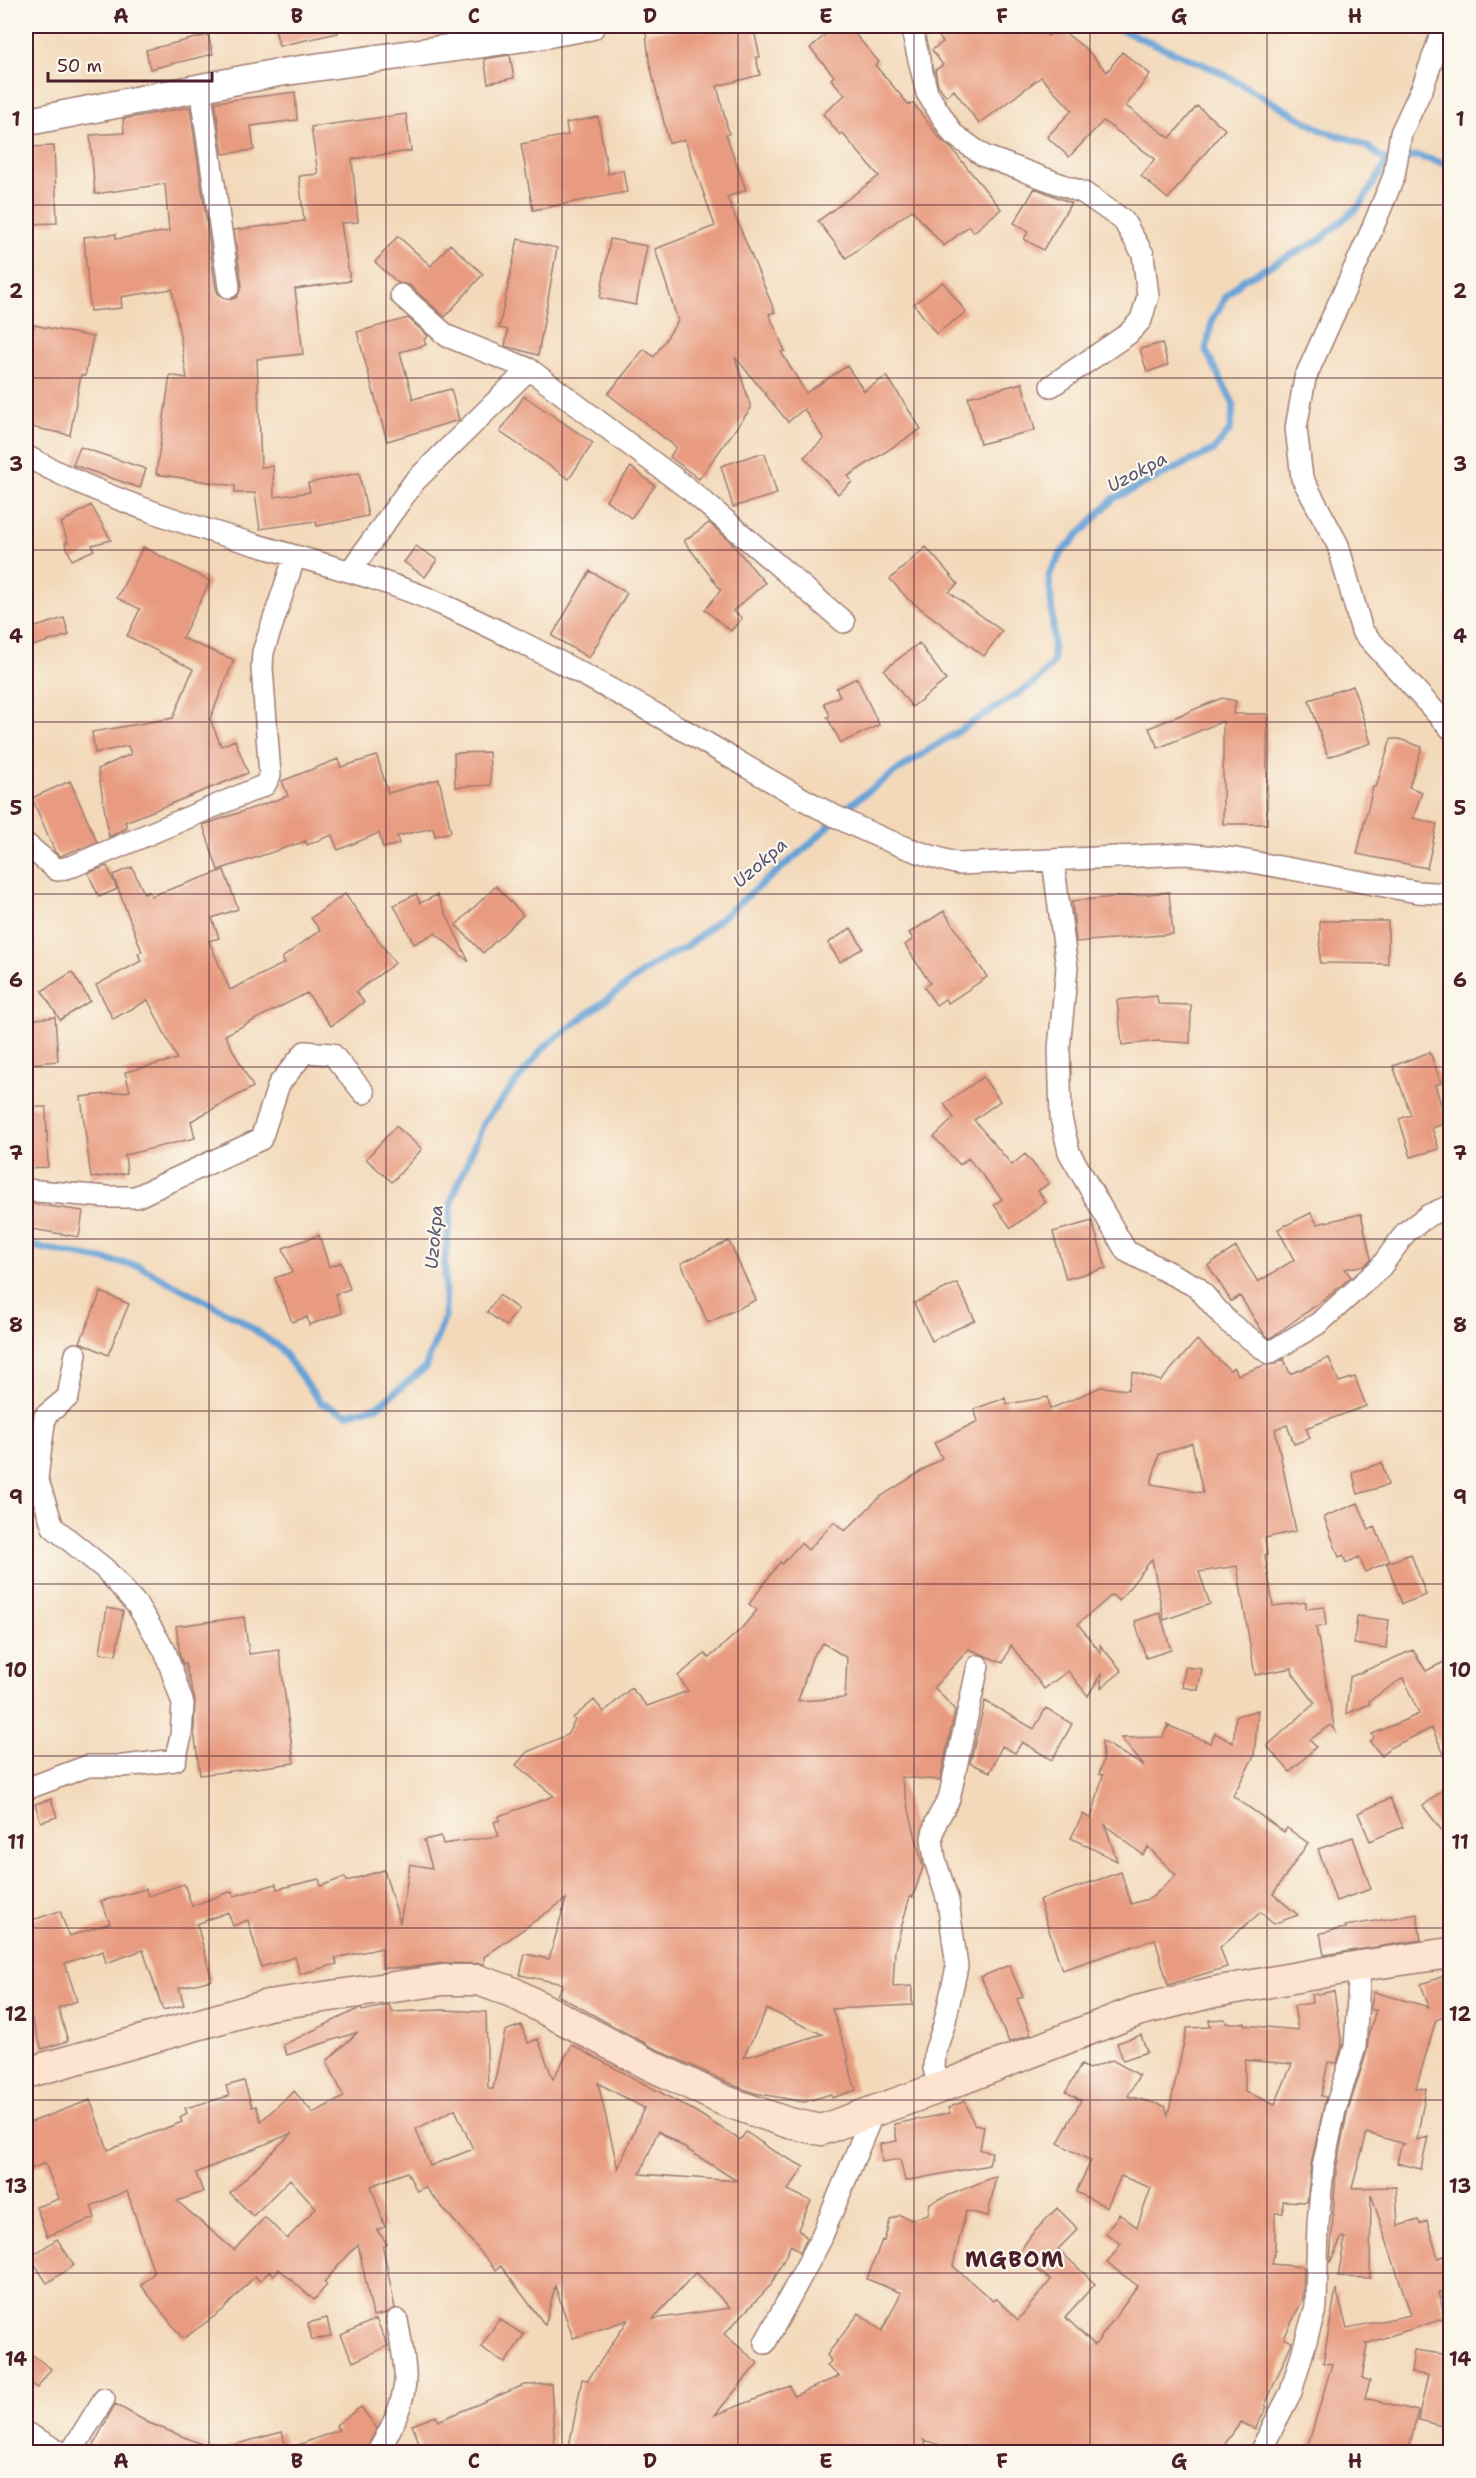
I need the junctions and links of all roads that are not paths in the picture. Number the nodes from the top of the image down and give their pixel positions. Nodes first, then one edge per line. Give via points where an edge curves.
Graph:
1 (591, 26) edge
2 (911, 26) edge
3 (1443, 26) edge
4 (200, 87) junction
5 (26, 122) edge
6 (229, 287) dead end
7 (401, 295) dead end
8 (529, 369) junction
9 (1051, 386) dead end
10 (26, 456) edge
11 (295, 556) junction
12 (351, 570) junction
13 (844, 622) dead end
14 (1450, 728) edge
15 (26, 844) edge
16 (1053, 860) junction
17 (1450, 894) edge
18 (364, 1093) dead end
19 (26, 1190) edge
20 (1450, 1206) edge
21 (76, 1354) dead end
22 (978, 1666) dead end
23 (26, 1789) edge
24 (1450, 1953) edge
25 (1360, 1966) junction
26 (26, 2073) edge
27 (939, 2088) junction
28 (873, 2113) junction
29 (397, 2320) dead end
30 (765, 2343) dead end
31 (104, 2399) dead end
32 (26, 2433) edge
33 (60, 2452) edge
34 (71, 2452) edge
35 (378, 2452) edge
36 (1260, 2452) edge

1 - 4 street
2 - 9 street via 927,93 953,134 984,156 1084,193 1124,220 1143,254 1148,296 1141,320 1128,334
3 - 14 street via 1423,86 1401,133 1394,176 1305,378 1296,428 1302,478 1338,545 1362,631
4 - 5 street
4 - 6 street
7 - 8 street via 447,336
8 - 12 street via 414,482
8 - 13 street via 690,490
10 - 11 street via 124,502
11 - 12 street
11 - 15 street via 263,652 270,775 265,785 57,870
12 - 16 street via 439,603 527,645 823,811 904,848 959,864
16 - 17 street via 1186,854
16 - 20 street via 1068,968 1059,1048 1061,1118 1069,1152 1126,1251 1197,1287 1228,1322 1269,1353 1319,1323 1380,1268 1406,1232
18 - 19 street via 332,1054 305,1052 279,1084 261,1139 136,1197
21 - 23 street via 68,1397 45,1416 37,1478 53,1527 105,1569 137,1605 165,1651 183,1704 181,1736 175,1760 88,1766
22 - 27 street via 949,1799 936,1822 933,1838 935,1860 948,1901 957,1967 935,2052
24 - 25 main road
25 - 27 main road via 1214,1992 1137,2011
25 - 36 street via 1355,2047 1335,2110 1323,2167 1316,2306 1291,2392
26 - 28 main road via 268,2005 443,1980 478,1980 512,1992 725,2101 789,2123 821,2130
27 - 28 main road
28 - 30 street via 819,2243
29 - 35 street via 405,2374 402,2395 391,2429
31 - 34 street
32 - 33 street

